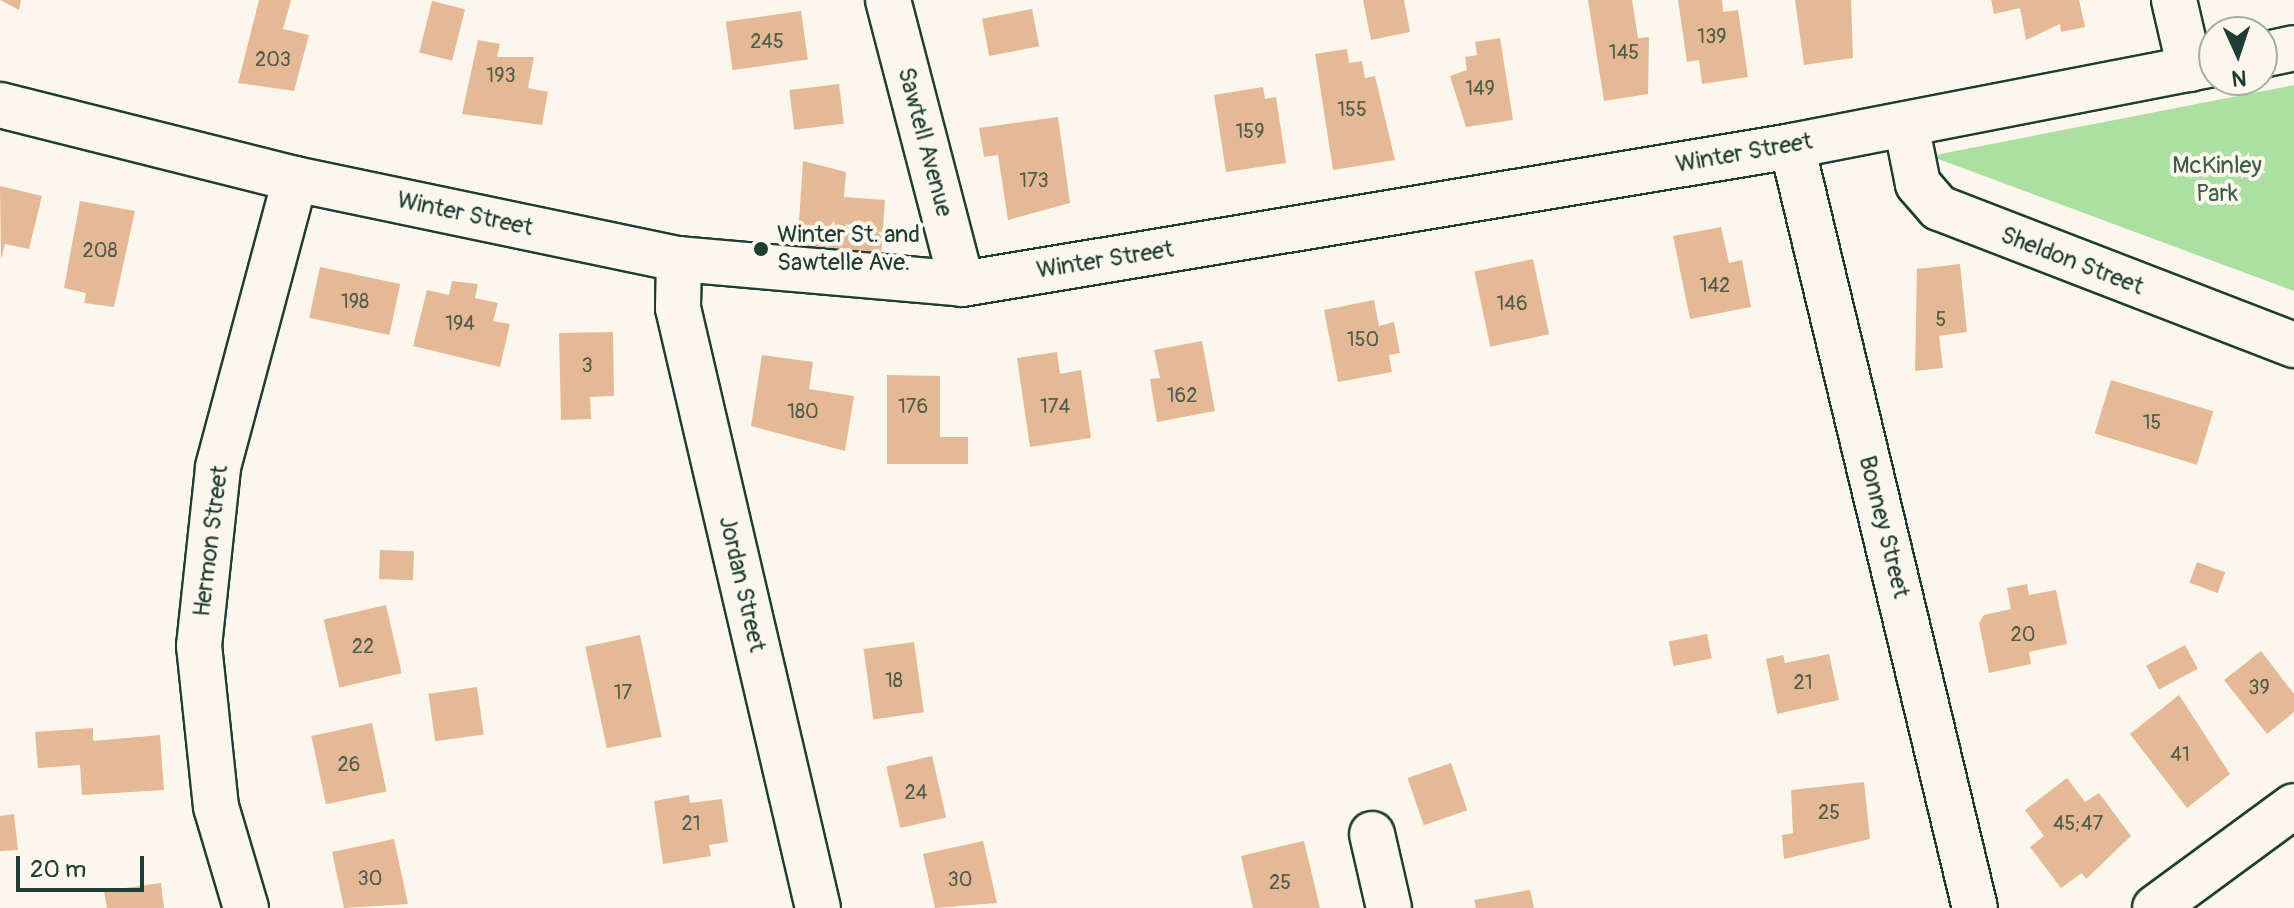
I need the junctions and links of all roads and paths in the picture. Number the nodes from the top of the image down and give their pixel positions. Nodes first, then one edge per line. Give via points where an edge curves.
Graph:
1 (888, 0) edge
2 (2174, 0) edge
3 (2198, 57) edge
4 (2198, 67) edge
5 (0, 105) edge
6 (1906, 124) junction
7 (1792, 146) junction
8 (295, 179) junction
9 (679, 259) junction
10 (962, 284) junction
11 (2294, 345) edge
12 (2294, 806) edge
13 (1372, 834) dead end
14 (246, 908) edge
15 (818, 908) edge
16 (1389, 908) edge
17 (1975, 908) edge
18 (2155, 908) edge

1 - 10 street, Sawtell Avenue
2 - 3 street
4 - 6 street, Winter Street
5 - 8 street, Winter Street
6 - 7 street, Winter Street
6 - 11 street, Sheldon Street via 1918,184 1939,208
7 - 10 street, Winter Street
7 - 17 street, Bonney Street
8 - 9 street, Winter Street
8 - 14 street, Hermon Street via 218,467 199,646 216,807
9 - 10 street, Winter Street
9 - 15 street, Jordan Street via 678,308
12 - 18 street
13 - 16 street

